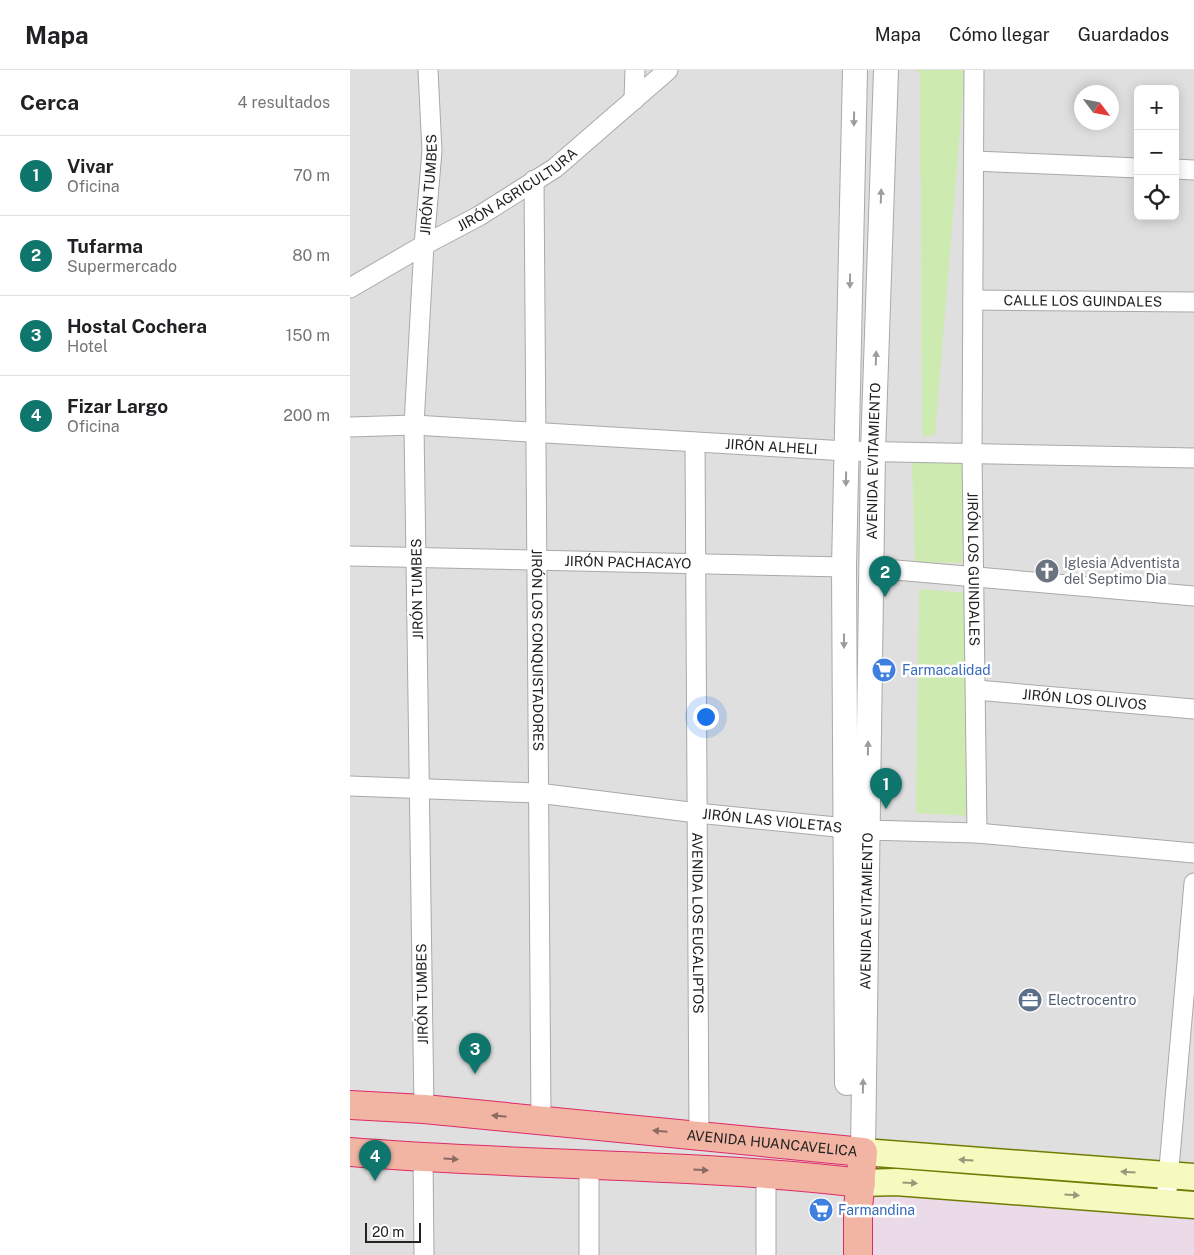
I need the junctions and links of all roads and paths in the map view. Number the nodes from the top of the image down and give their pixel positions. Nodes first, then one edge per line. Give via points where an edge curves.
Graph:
1 (428, 70) edge
2 (635, 70) edge
3 (668, 70) edge
4 (855, 70) edge
5 (886, 70) edge
6 (974, 70) edge
7 (634, 100) junction
8 (974, 161) junction
9 (1134, 168) edge
10 (1179, 169) edge
11 (1194, 170) edge
12 (534, 180) junction
13 (424, 245) junction
14 (350, 288) edge
15 (973, 300) junction
16 (1194, 302) edge
17 (414, 425) junction
18 (350, 427) edge
19 (536, 432) junction
20 (695, 442) junction
21 (846, 451) junction
22 (873, 451) junction
23 (972, 453) junction
24 (1194, 458) edge
25 (350, 556) edge
26 (416, 558) junction
27 (536, 560) junction
28 (696, 564) junction
29 (844, 568) junction
30 (872, 568) junction
31 (974, 577) junction
32 (1194, 596) edge
33 (976, 690) junction
34 (1194, 709) edge
35 (350, 786) edge
36 (420, 789) junction
37 (538, 793) junction
38 (697, 813) junction
39 (855, 829) junction
40 (977, 833) junction
41 (1194, 853) edge
42 (1194, 882) edge
43 (1189, 997) edge
44 (350, 1105) edge
45 (424, 1109) junction
46 (540, 1120) junction
47 (699, 1135) junction
48 (856, 1151) junction
49 (350, 1152) edge
50 (424, 1158) junction
51 (589, 1165) junction
52 (766, 1174) junction
53 (1182, 1176) edge
54 (856, 1191) junction
55 (1166, 1202) junction
56 (1194, 1204) edge
57 (424, 1255) edge
58 (589, 1255) edge
59 (766, 1255) edge
60 (858, 1255) edge

1 - 13 street, JIRÓN TUMBES via 432,151
2 - 7 street
3 - 7 street, JIRÓN AGRICULTURA
4 -> 21 street, AVENIDA EVITAMIENTO
22 -> 5 street, AVENIDA EVITAMIENTO
6 - 8 street, JIRÓN LOS GUINDALES
7 - 12 street, JIRÓN AGRICULTURA via 555,168
8 - 9 street
8 - 15 street, JIRÓN LOS GUINDALES
10 - 11 street
12 - 13 street, JIRÓN AGRICULTURA via 480,216
12 - 19 street, JIRÓN LOS CONQUISTADORES
13 - 14 street, JIRÓN AGRICULTURA
13 - 17 street, JIRÓN TUMBES
15 - 16 street, CALLE LOS GUINDALES
15 - 23 street, JIRÓN LOS GUINDALES
17 - 18 street, JIRÓN ALHELI
17 - 19 street, JIRÓN ALHELI
17 - 26 street, JIRÓN TUMBES
19 - 20 street, JIRÓN ALHELI
19 - 27 street, JIRÓN LOS CONQUISTADORES
20 - 21 street, JIRÓN ALHELI
20 - 28 street, AVENIDA LOS EUCALIPTOS
21 - 22 street, JIRÓN ALHELI
21 -> 29 street, AVENIDA EVITAMIENTO
22 - 23 street, JIRÓN ALHELI
22 - 30 street, AVENIDA EVITAMIENTO
23 - 24 street, JIRÓN ALHELI
23 - 31 street, JIRÓN LOS GUINDALES
25 - 26 street, JIRÓN PACHACAYO
26 - 27 street, JIRÓN PACHACAYO
26 - 36 street, JIRÓN TUMBES
27 - 28 street, JIRÓN PACHACAYO
27 - 37 street, JIRÓN LOS CONQUISTADORES
28 - 29 street, JIRÓN PACHACAYO
28 - 38 street, AVENIDA LOS EUCALIPTOS
29 -> 39 street, AVENIDA EVITAMIENTO
30 - 31 street
39 -> 30 street, AVENIDA EVITAMIENTO
31 - 32 street
31 - 33 street, JIRÓN LOS GUINDALES
33 - 34 street, JIRÓN LOS OLIVOS
33 - 40 street, JIRÓN LOS GUINDALES
35 - 36 street, JIRÓN LAS VIOLETAS
36 - 37 street, JIRÓN LAS VIOLETAS
36 - 45 street, JIRÓN TUMBES
37 - 38 street, JIRÓN LAS VIOLETAS
37 - 46 street, JIRÓN LOS CONQUISTADORES
38 - 39 street, JIRÓN LAS VIOLETAS
38 - 47 street, AVENIDA LOS EUCALIPTOS
39 - 40 street, JIRÓN LAS VIOLETAS
39 - 48 street, AVENIDA EVITAMIENTO
40 - 41 street, JIRÓN LAS VIOLETAS
42 - 43 street
43 - 53 street
44 - 45 highway, AVENIDA HUANCAVELICA
46 -> 45 highway, AVENIDA HUANCAVELICA
47 -> 46 highway, AVENIDA HUANCAVELICA
47 - 48 highway, AVENIDA HUANCAVELICA
53 -> 48 main road, AVENIDA HUANCAVELICA
48 - 54 highway
49 - 50 highway
50 -> 51 highway
50 - 57 street
51 -> 52 highway
51 - 58 street
52 - 54 highway
52 - 59 street
53 - 55 street
54 -> 55 main road via 896,1182
54 - 60 highway
55 - 56 main road

